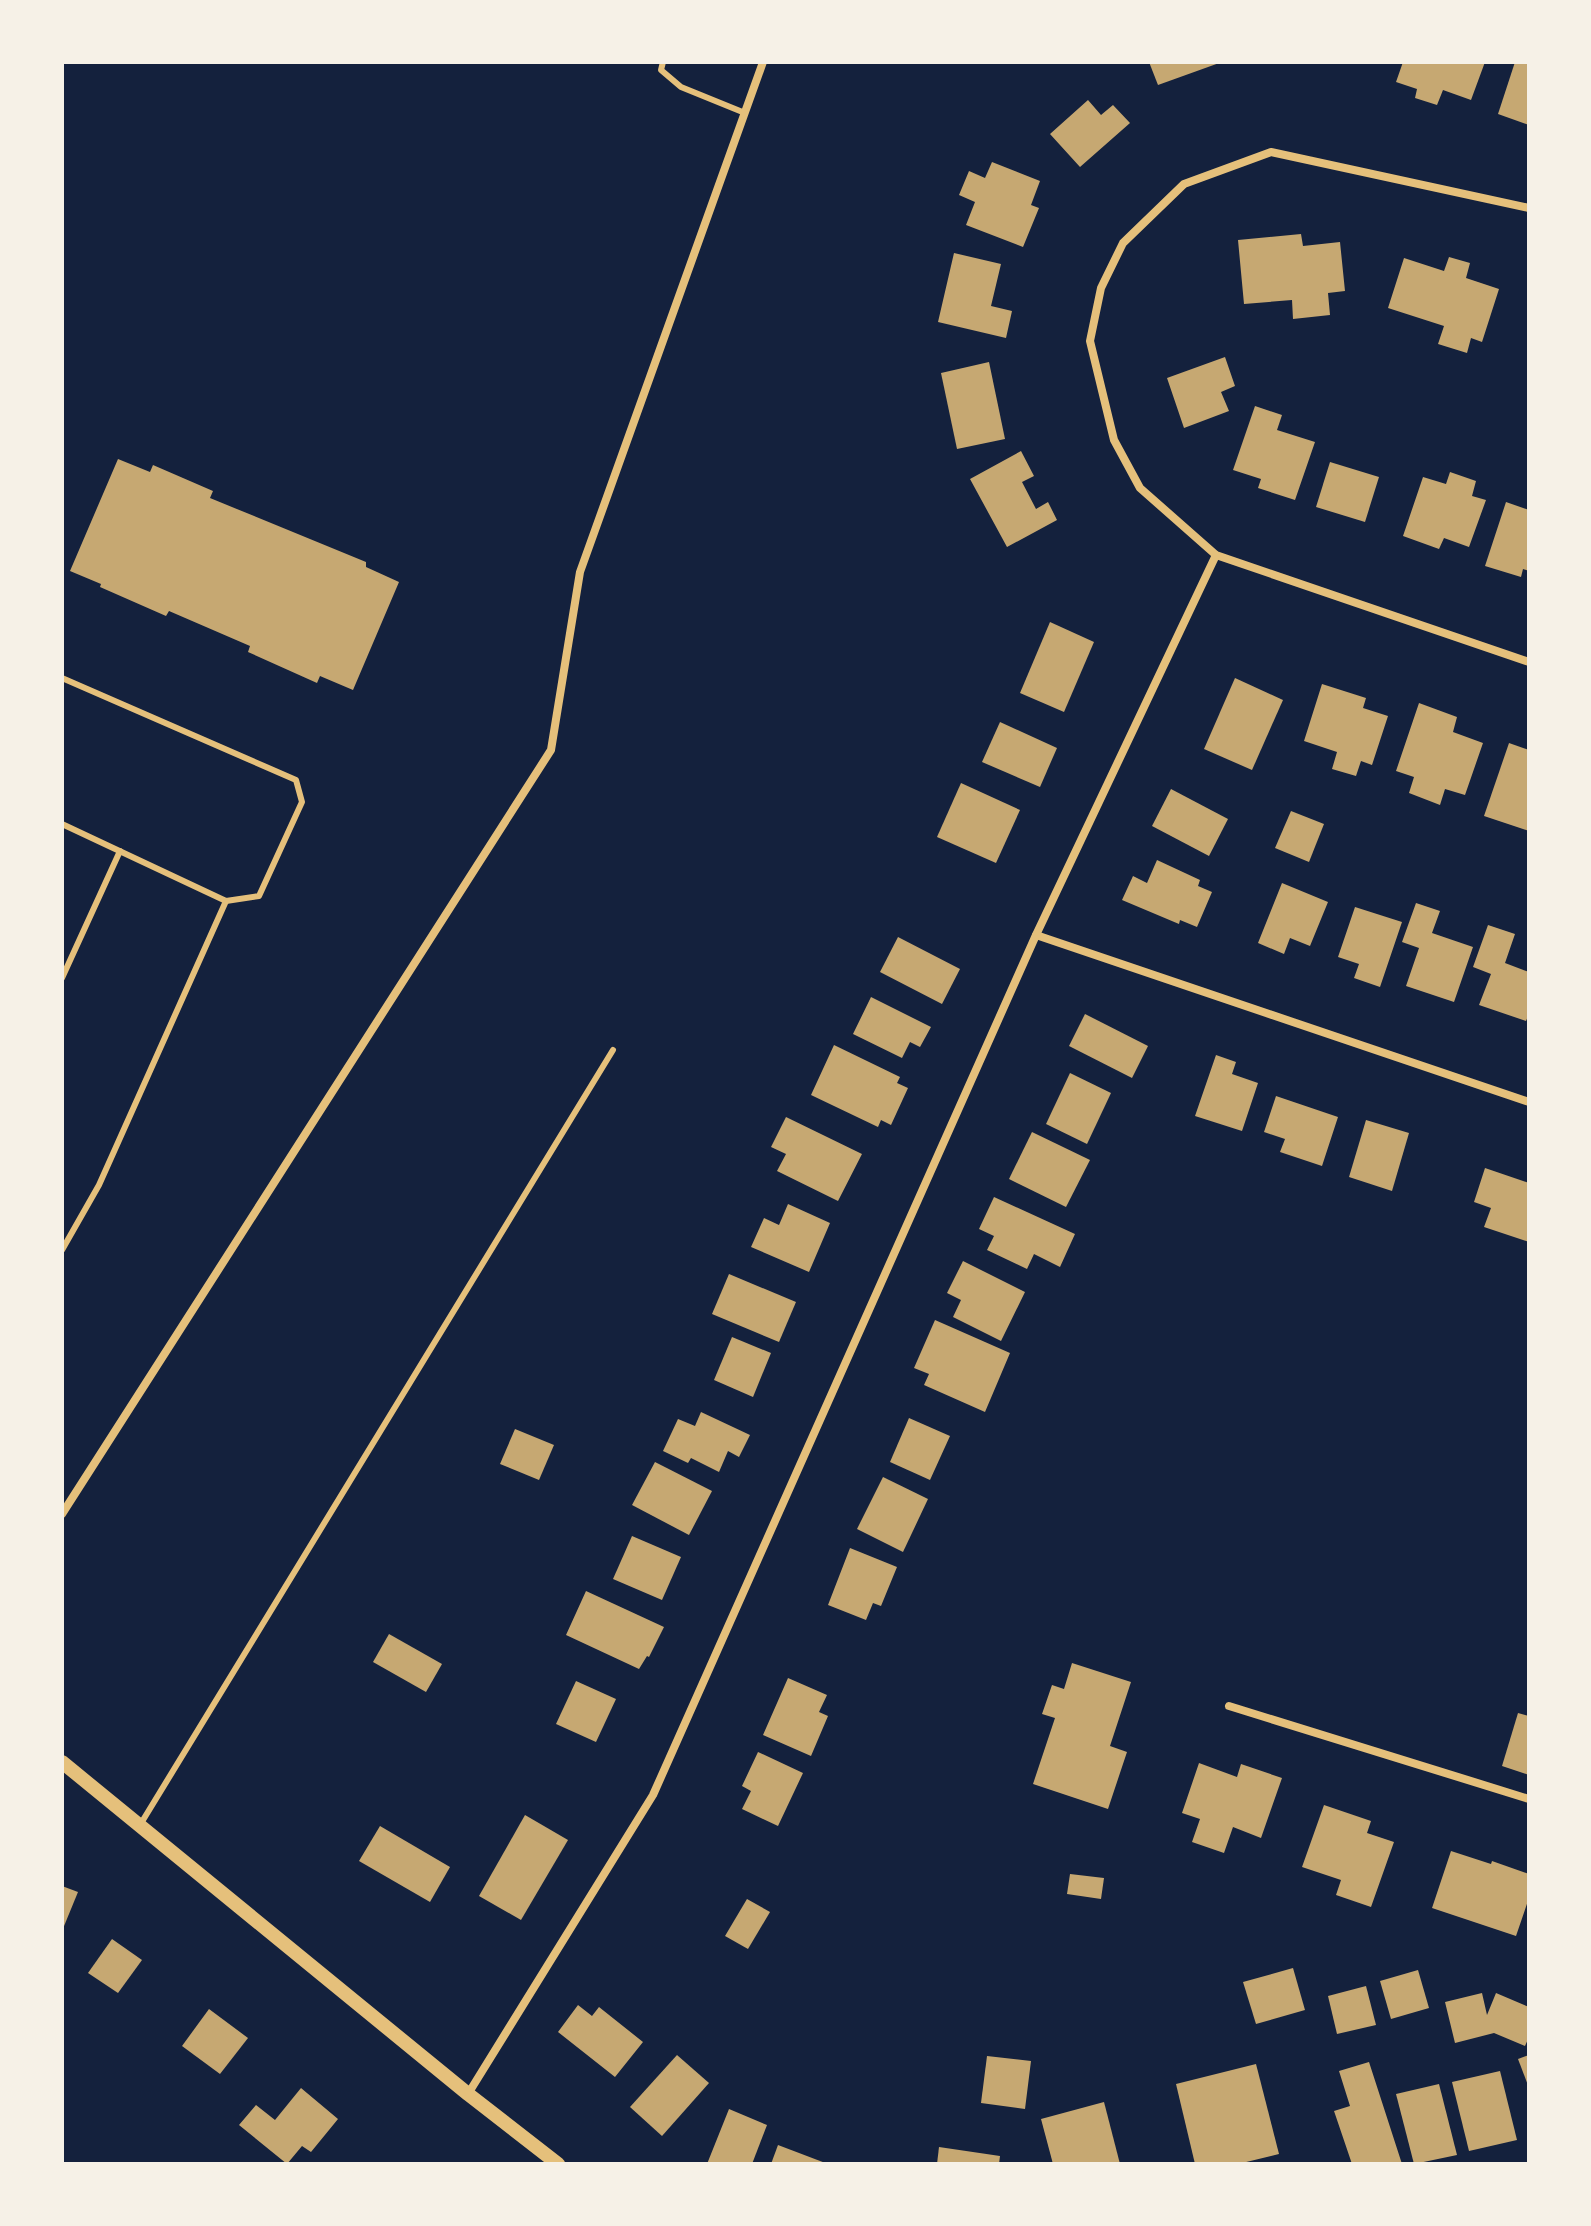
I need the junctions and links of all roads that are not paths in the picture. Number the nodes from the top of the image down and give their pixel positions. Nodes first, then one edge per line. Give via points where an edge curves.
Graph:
1 (663, 62) edge
2 (763, 62) edge
3 (745, 113) junction
4 (1529, 208) edge
5 (1216, 555) junction
6 (1529, 662) edge
7 (62, 678) edge
8 (62, 824) edge
9 (120, 851) junction
10 (226, 901) junction
11 (1036, 935) junction
12 (62, 978) edge
13 (613, 1050) dead end
14 (1529, 1102) edge
15 (62, 1250) edge
16 (62, 1514) edge
17 (1229, 1706) dead end
18 (62, 1762) edge
19 (1529, 1799) edge
20 (140, 1825) junction
21 (468, 2094) junction
22 (558, 2164) edge

1 - 3 lane via 661,70 681,87
2 - 3 street
3 - 16 street via 580,572 551,750
4 - 5 street via 1271,152 1184,184 1123,243 1101,288 1090,341 1114,440 1140,488
5 - 6 street
5 - 11 street
7 - 10 lane via 296,780 302,802 259,896
8 - 9 lane
9 - 10 lane
9 - 12 lane
10 - 15 lane via 99,1185
11 - 14 street
11 - 21 street via 653,1795
13 - 20 lane
17 - 19 street
18 - 20 street
20 - 21 street
21 - 22 street

